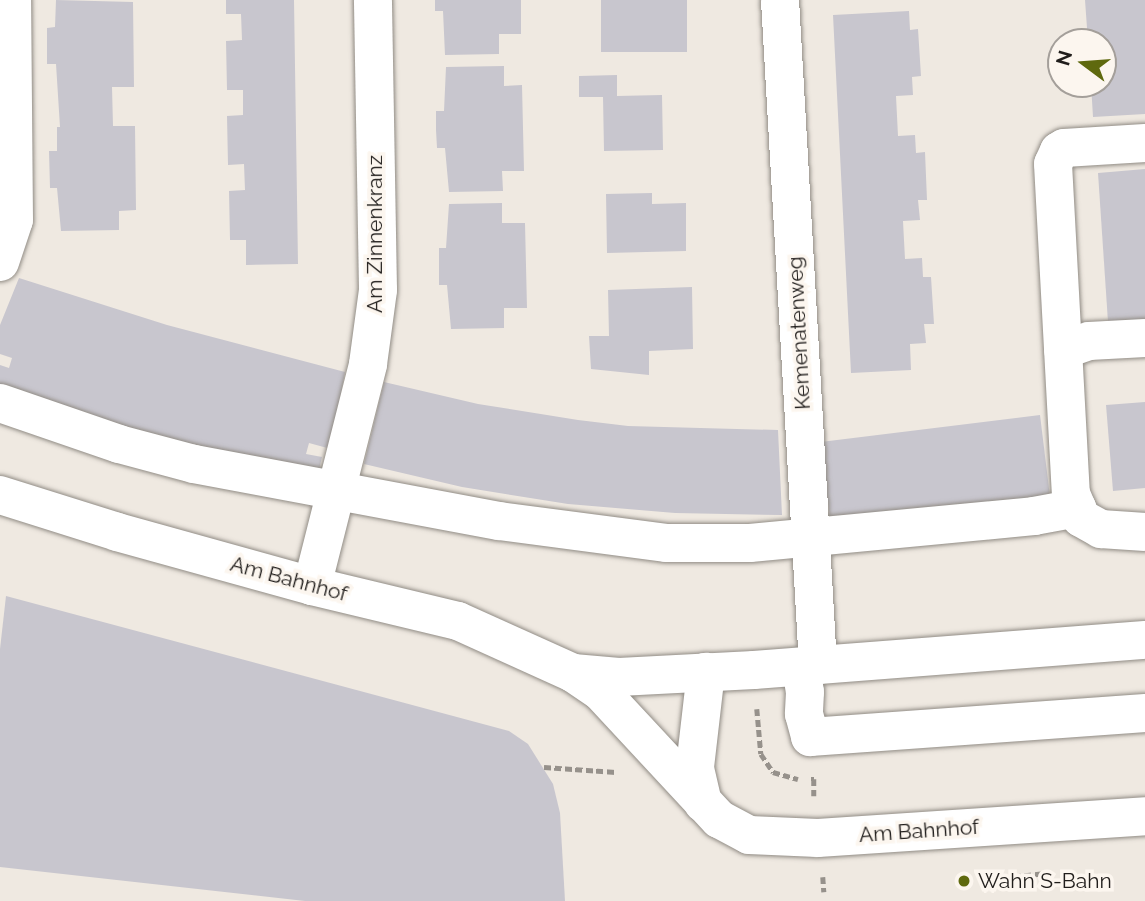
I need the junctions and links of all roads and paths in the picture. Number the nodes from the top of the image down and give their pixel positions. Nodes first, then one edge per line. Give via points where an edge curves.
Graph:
1 (12, 0) edge
2 (373, 0) edge
3 (780, 0) edge
4 (1145, 143) edge
5 (0, 262) edge
6 (1145, 338) edge
7 (1063, 350) junction
8 (0, 403) edge
9 (336, 492) junction
10 (1, 499) edge
11 (1077, 508) junction
12 (1145, 532) edge
13 (811, 537) junction
14 (312, 586) junction
15 (1145, 640) edge
16 (809, 666) junction
17 (754, 670) junction
18 (573, 673) junction
19 (706, 673) junction
20 (1145, 713) edge
21 (648, 744) junction
22 (544, 766) dead end
23 (702, 803) junction
24 (1145, 816) edge
25 (818, 838) junction
26 (1046, 873) dead end
27 (993, 879) dead end
28 (824, 892) dead end

1 - 5 street via 14,220
2 - 9 street, Am Zinnenkranz via 378,290 368,364
3 - 13 street, Kemenatenweg
4 - 7 street via 1071,147 1055,157
6 - 7 street via 1089,341
7 - 11 street via 1071,494
8 - 9 street via 194,464
9 - 13 street via 499,522 666,542 750,543
9 - 14 street, Am Zinnenkranz
10 - 14 street, Am Bahnhof
11 - 12 street via 1081,518 1101,529
11 - 13 street
13 - 16 street, Kemenatenweg
14 - 18 street, Am Bahnhof via 458,621
15 - 16 street, Am Bahnhof
16 - 17 street, Am Bahnhof
16 - 20 street, Kemenatenweg via 804,714 810,737
17 - 19 street, Am Bahnhof
17 - 25 path via 761,754 773,772 791,779 814,779
18 - 19 street, Am Bahnhof via 619,677
18 - 21 street, Am Bahnhof via 600,691
19 - 23 street via 695,767
21 - 22 path via 616,772
21 - 23 street, Am Bahnhof
23 - 25 street, Am Bahnhof via 719,819 749,835
24 - 25 street, Am Bahnhof
25 - 28 path
26 - 27 path

